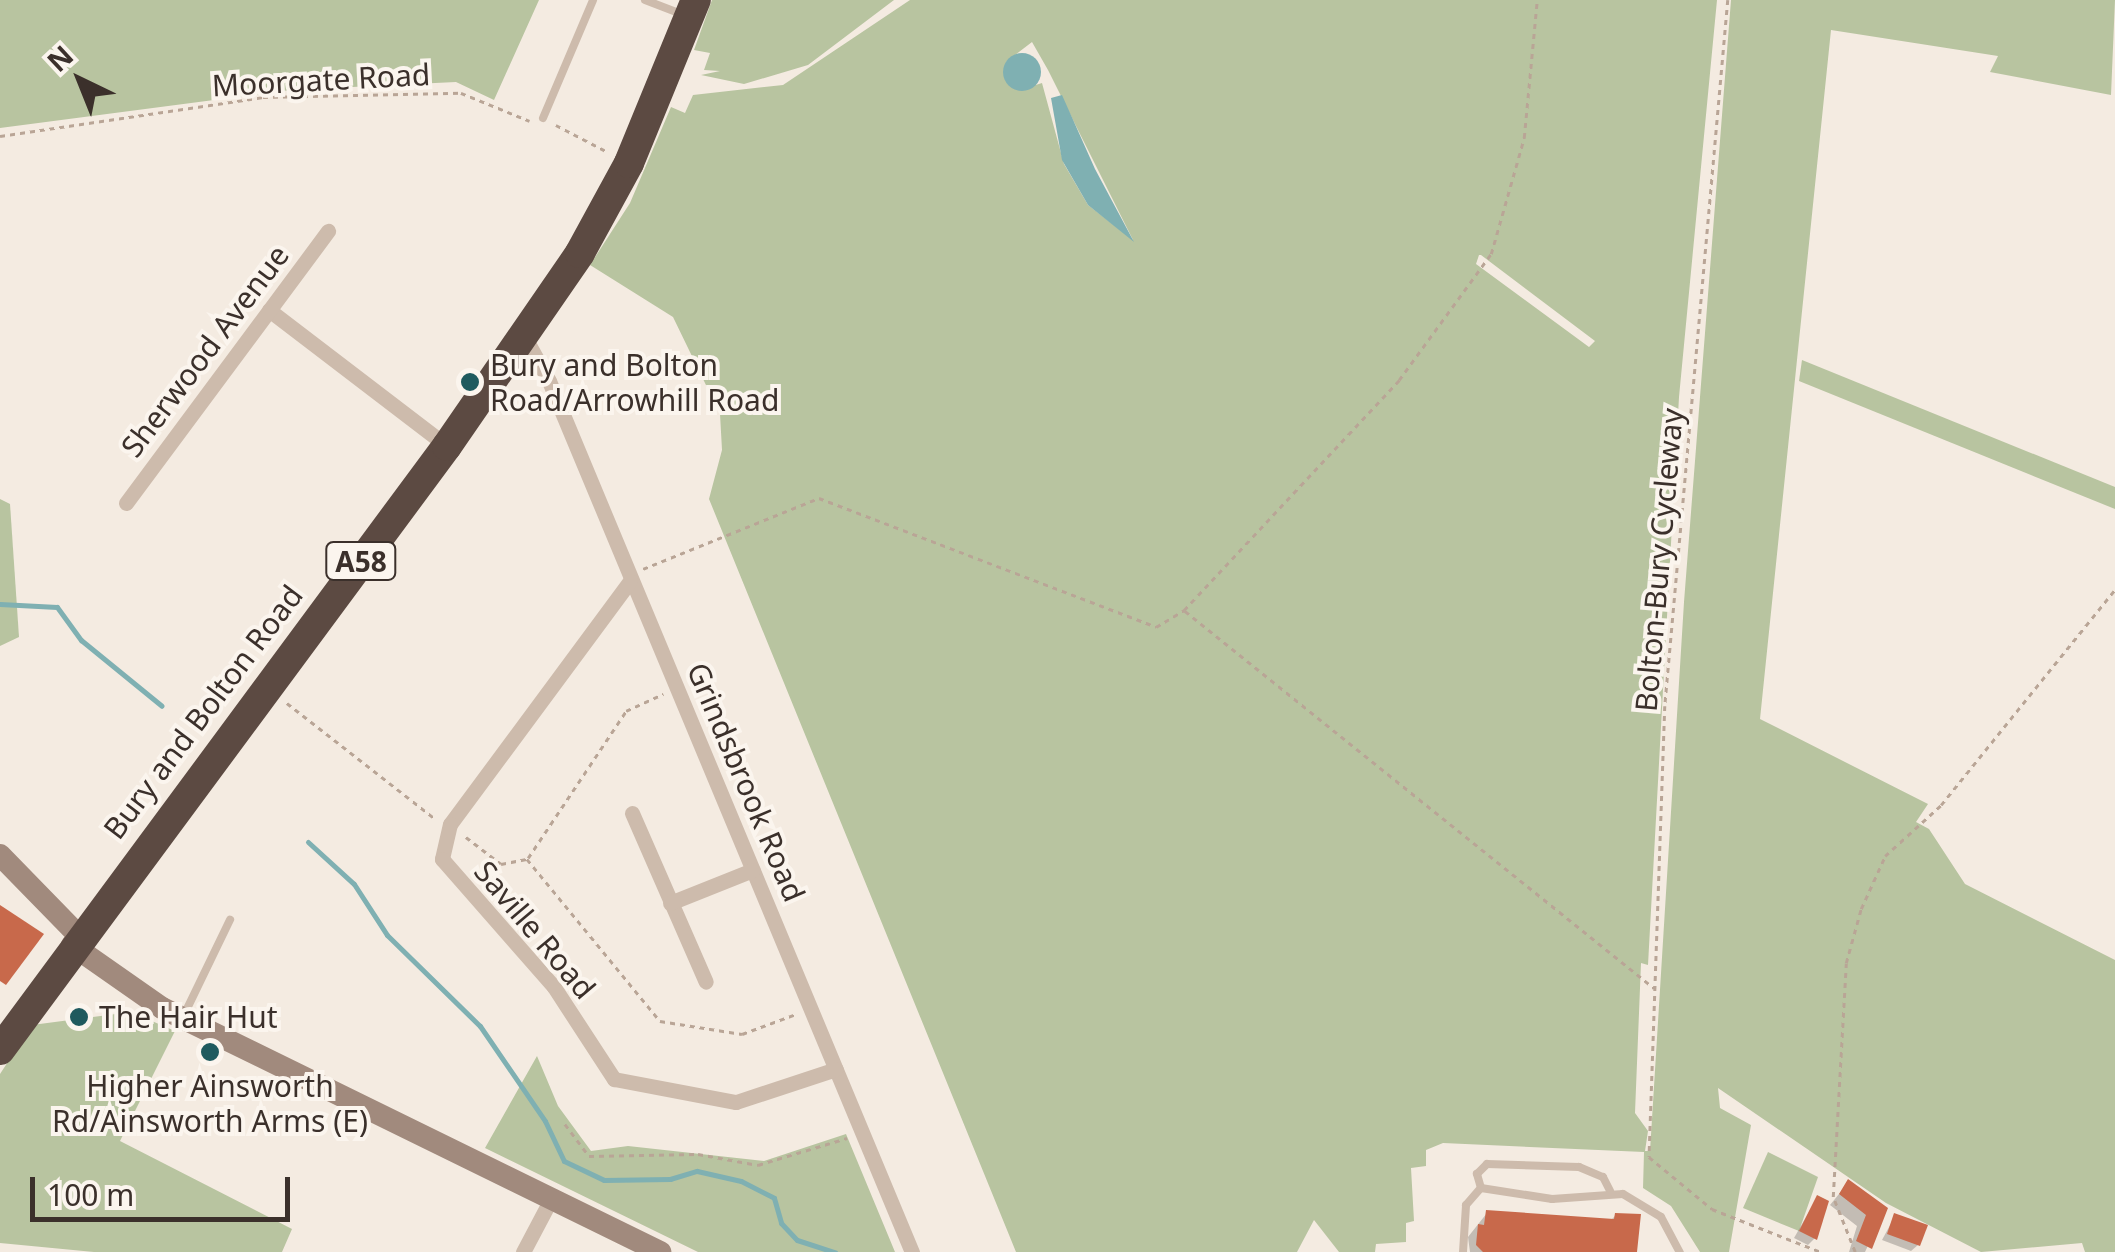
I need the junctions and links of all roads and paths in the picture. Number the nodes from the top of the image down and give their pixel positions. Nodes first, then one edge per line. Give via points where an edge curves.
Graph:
1 (593, 0) edge
2 (646, 0) edge
3 (1537, 0) edge
4 (1728, 0) edge
5 (693, 9) edge
6 (542, 118) junction
7 (0, 136) edge
8 (628, 163) junction
9 (328, 232) dead end
10 (269, 310) junction
11 (524, 336) junction
12 (447, 446) junction
13 (126, 503) dead end
14 (629, 578) junction
15 (2115, 589) edge
16 (1184, 610) junction
17 (266, 686) junction
18 (677, 688) junction
19 (632, 814) dead end
20 (448, 826) junction
21 (0, 854) edge
22 (527, 859) junction
23 (753, 870) junction
24 (670, 903) junction
25 (230, 920) dead end
26 (75, 941) junction
27 (706, 982) dead end
28 (1654, 989) junction
29 (811, 1008) junction
30 (182, 1018) junction
31 (0, 1050) edge
32 (836, 1069) junction
33 (566, 1124) dead end
34 (862, 1132) junction
35 (1480, 1188) junction
36 (1610, 1191) junction
37 (551, 1198) junction
38 (523, 1252) edge
39 (660, 1252) edge
40 (912, 1252) edge
41 (1463, 1252) edge
42 (1680, 1252) edge
43 (1821, 1252) edge
44 (1855, 1252) edge

1 - 6 lane
2 - 5 lane
3 - 16 path via 1524,138 1490,254 1398,380
4 - 28 path, Bolton-Bury Cycleway via 1666,706
5 - 8 highway, Bury and Bolton Road / A58
6 - 7 path, Moorgate Road via 528,122 461,94 263,97
6 - 8 path, Moorgate Road
8 - 11 highway, Bury and Bolton Road / A58
9 - 10 street, Sherwood Avenue
10 - 12 street
10 - 13 street, Sherwood Avenue
11 - 12 highway, Bury and Bolton Road / A58
11 - 14 street, Grindsbrook Road via 549,381
12 - 17 highway, Bury and Bolton Road / A58
14 - 16 path via 818,498 1156,627
14 - 18 street, Grindsbrook Road
14 - 20 street
15 - 44 path via 1933,814 1885,856 1861,909 1846,963 1833,1197
16 - 28 path
17 - 20 path
17 - 26 highway, Bury and Bolton Road / A58
18 - 22 path via 626,711
18 - 23 street, Grindsbrook Road
19 - 24 street
20 - 22 path via 500,864
20 - 32 street, Saville Road via 440,848 449,871 554,987 614,1079 736,1102
21 - 26 main road
22 - 29 path via 660,1021 742,1034
23 - 24 street
23 - 29 street, Grindsbrook Road
24 - 27 street
25 - 30 lane
26 - 30 main road
26 - 31 highway, Bury and Bolton Road / A58
28 - 43 path, Bolton-Bury Cycleway via 1650,1157 1700,1202
29 - 32 street, Grindsbrook Road
30 - 37 main road
32 - 34 street, Grindsbrook Road
33 - 34 path via 588,1156 698,1154 758,1164
34 - 40 street, Grindsbrook Road
35 - 36 lane via 1552,1199
35 - 36 lane via 1477,1174 1487,1164 1579,1167 1603,1177
35 - 41 lane via 1466,1205
36 - 42 lane via 1661,1217
37 - 38 street
37 - 39 main road

